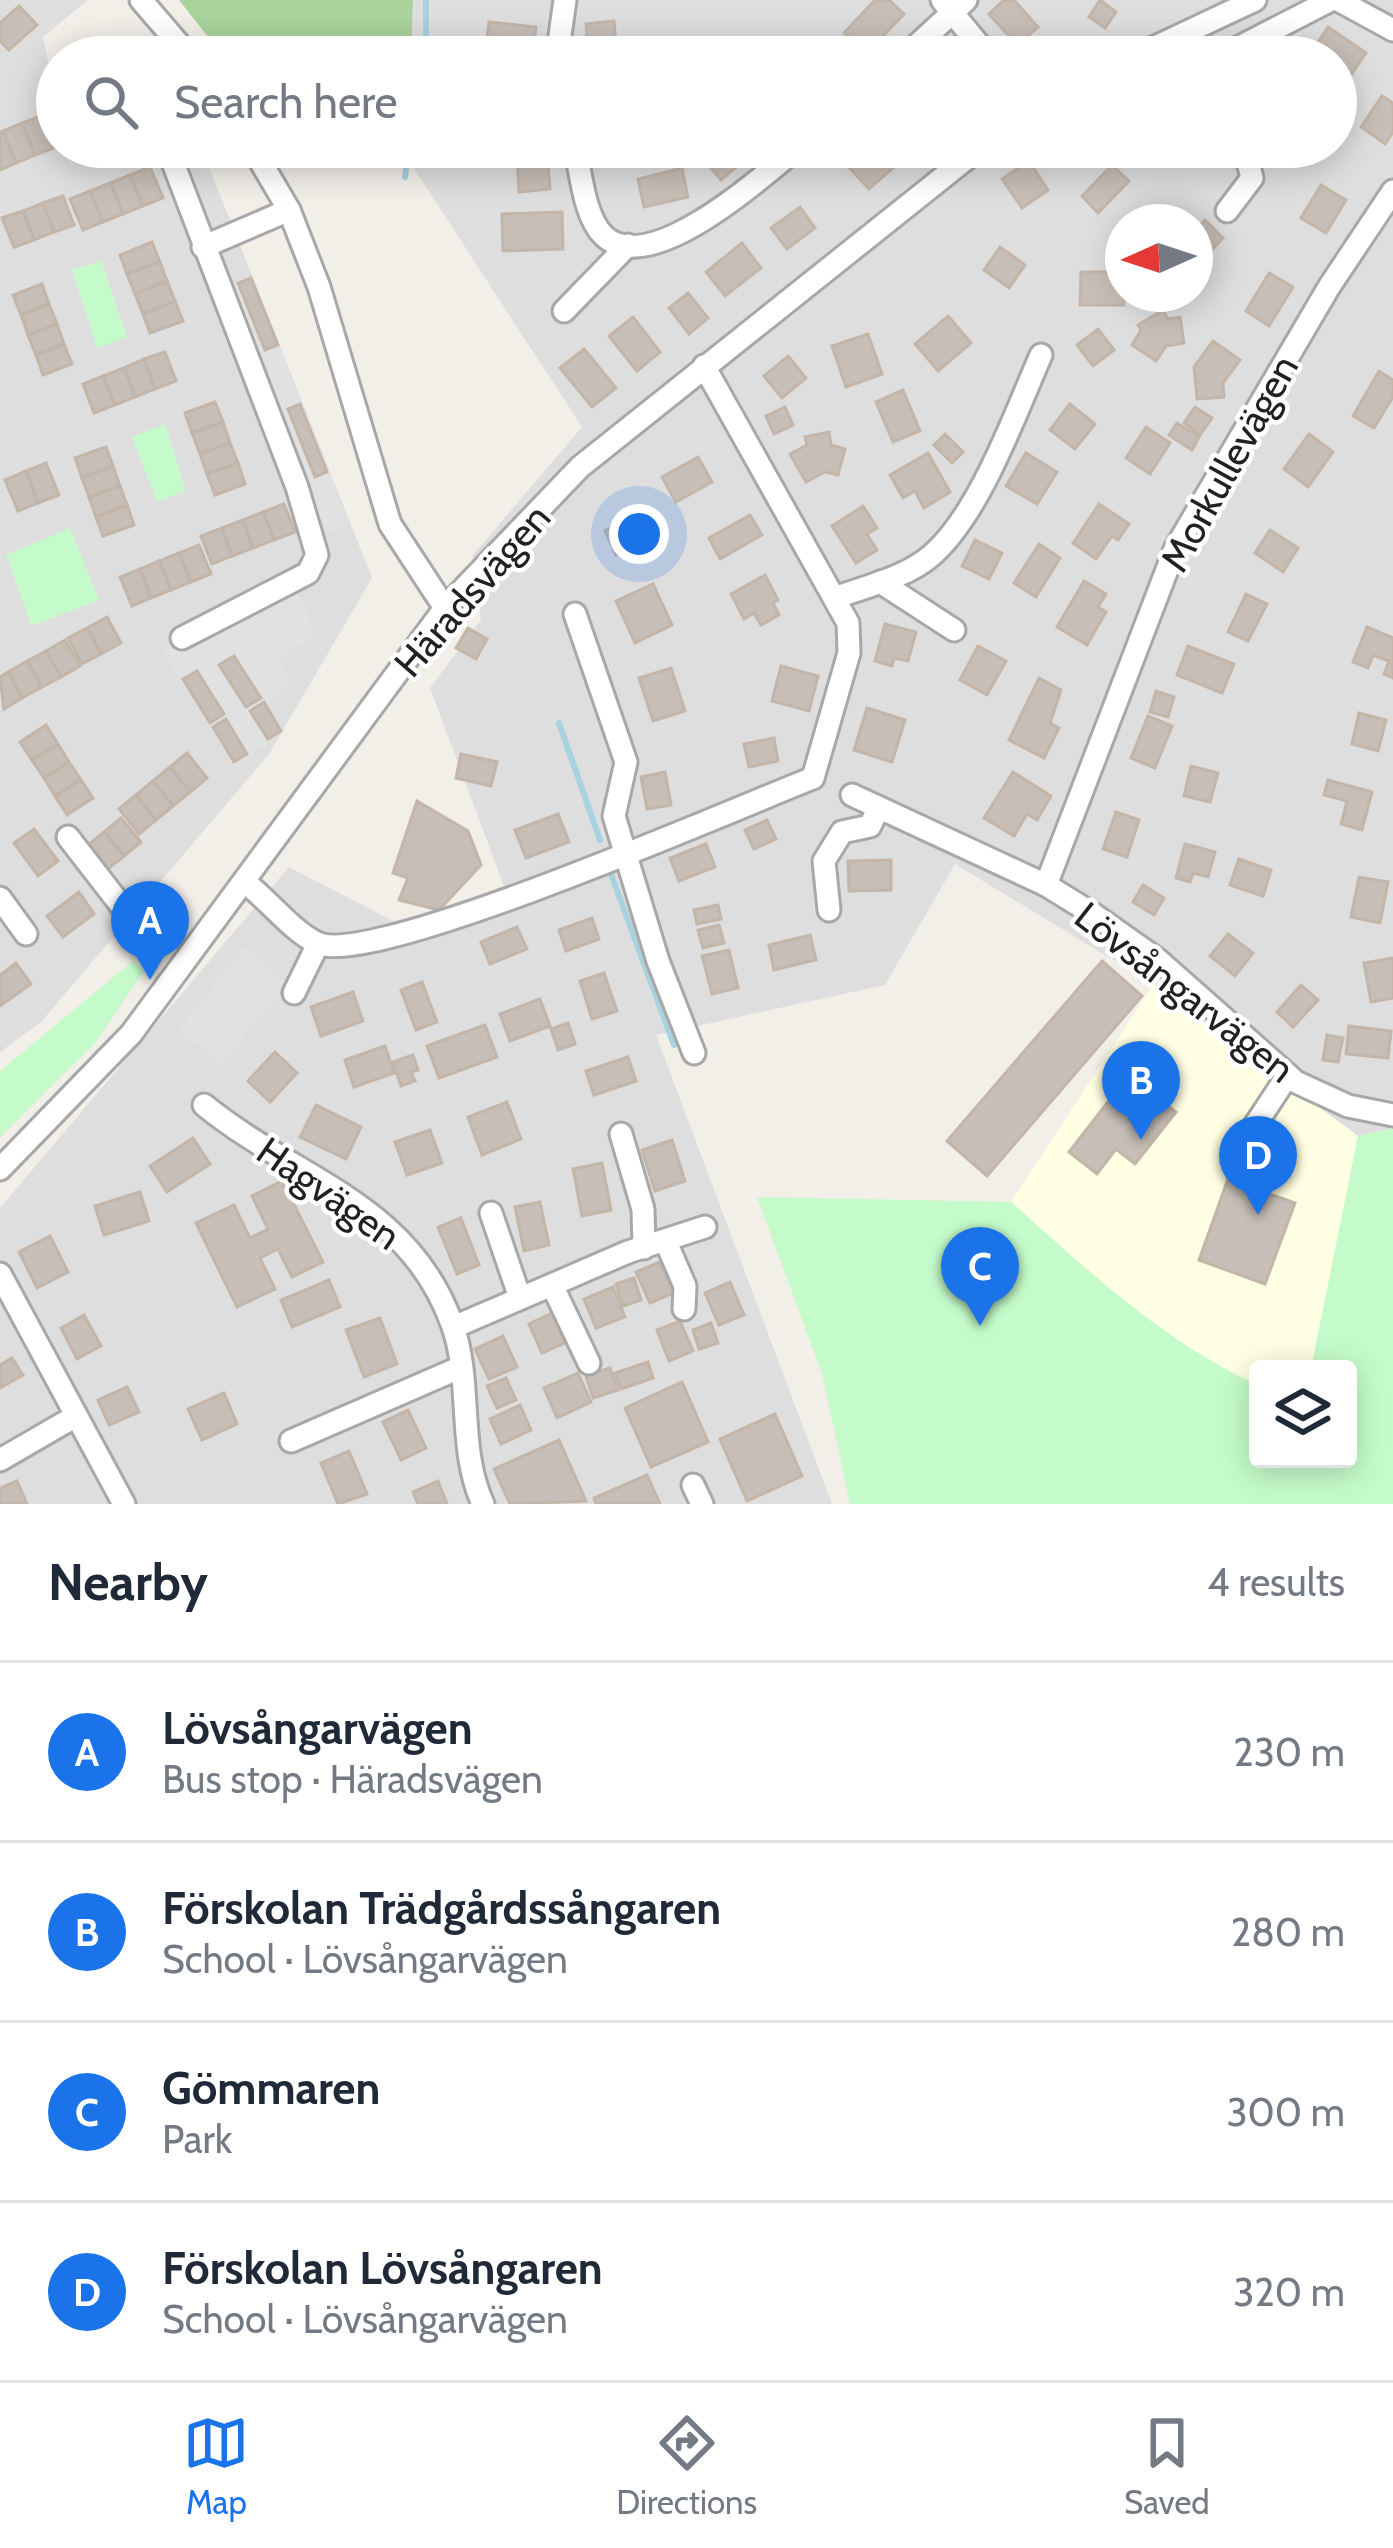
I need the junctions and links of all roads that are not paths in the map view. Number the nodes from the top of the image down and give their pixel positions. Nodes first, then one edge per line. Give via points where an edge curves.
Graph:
1 (141, 0) edge
2 (565, 0) edge
3 (1255, 0) edge
4 (1334, 0) edge
5 (954, 5) edge
6 (1393, 30) edge
7 (172, 36) edge
8 (559, 36) edge
9 (924, 36) edge
10 (975, 36) edge
11 (1179, 36) edge
12 (1262, 36) edge
13 (174, 168) edge
14 (264, 168) edge
15 (580, 168) edge
16 (773, 168) edge
17 (954, 168) edge
18 (1249, 168) edge
19 (1393, 191) edge
20 (289, 210) junction
21 (1227, 211) dead end
22 (628, 245) junction
23 (202, 247) junction
24 (564, 311) dead end
25 (1041, 355) dead end
26 (704, 366) junction
27 (880, 582) junction
28 (837, 597) junction
29 (445, 608) junction
30 (575, 614) dead end
31 (954, 630) dead end
32 (182, 638) dead end
33 (852, 794) dead end
34 (878, 808) junction
35 (68, 837) dead end
36 (626, 853) junction
37 (246, 883) junction
38 (1046, 885) junction
39 (0, 898) edge
40 (830, 910) dead end
41 (140, 930) dead end
42 (26, 934) dead end
43 (318, 944) junction
44 (294, 993) dead end
45 (694, 1053) dead end
46 (1288, 1075) junction
47 (204, 1105) dead end
48 (1393, 1115) edge
49 (621, 1134) dead end
50 (1236, 1154) dead end
51 (0, 1169) edge
52 (491, 1213) dead end
53 (705, 1227) dead end
54 (655, 1245) junction
55 (0, 1274) edge
56 (552, 1285) junction
57 (520, 1298) junction
58 (684, 1309) dead end
59 (454, 1327) junction
60 (589, 1363) dead end
61 (459, 1367) junction
62 (76, 1416) junction
63 (291, 1441) dead end
64 (0, 1460) edge
65 (124, 1504) edge
66 (483, 1504) edge

1 - 7 street
2 - 8 street
3 - 11 street
4 - 6 street
4 - 12 street
5 - 9 street
5 - 10 street
13 - 23 street
14 - 20 street
15 - 22 street via 593,220 602,234
16 - 22 street via 720,213
17 - 26 street, Häradsvägen
18 - 21 street via 1252,178
19 - 38 street, Morkullevägen via 1174,549
20 - 23 street
20 - 29 street via 320,286 390,524
22 - 24 street
23 - 32 street via 317,555 308,573
25 - 27 street via 970,504 932,555
26 - 28 street
26 - 29 street, Häradsvägen via 580,467
27 - 28 street
27 - 31 street
28 - 36 street via 849,653 813,778
29 - 37 street, Häradsvägen
30 - 36 street via 626,762 614,816
33 - 34 street, Lövsångarvägen
34 - 38 street, Lövsångarvägen
34 - 40 street via 870,826 842,832 824,861
35 - 41 street
36 - 43 street via 357,946
36 - 45 street
37 - 43 street
37 - 51 street, Häradsvägen via 130,1034
38 - 46 street, Lövsångarvägen via 1157,959
39 - 42 street
43 - 44 street
46 - 48 street, Lövsångarvägen via 1348,1106
46 - 50 street
47 - 59 street, Hagvägen via 390,1225 422,1262
49 - 54 street
52 - 57 street
53 - 54 street
54 - 56 street
54 - 58 street via 685,1286
55 - 62 street
56 - 57 street
56 - 60 street
57 - 59 street
59 - 61 street, Hagvägen
61 - 63 street
61 - 66 street, Hagvägen
62 - 64 street
62 - 65 street

